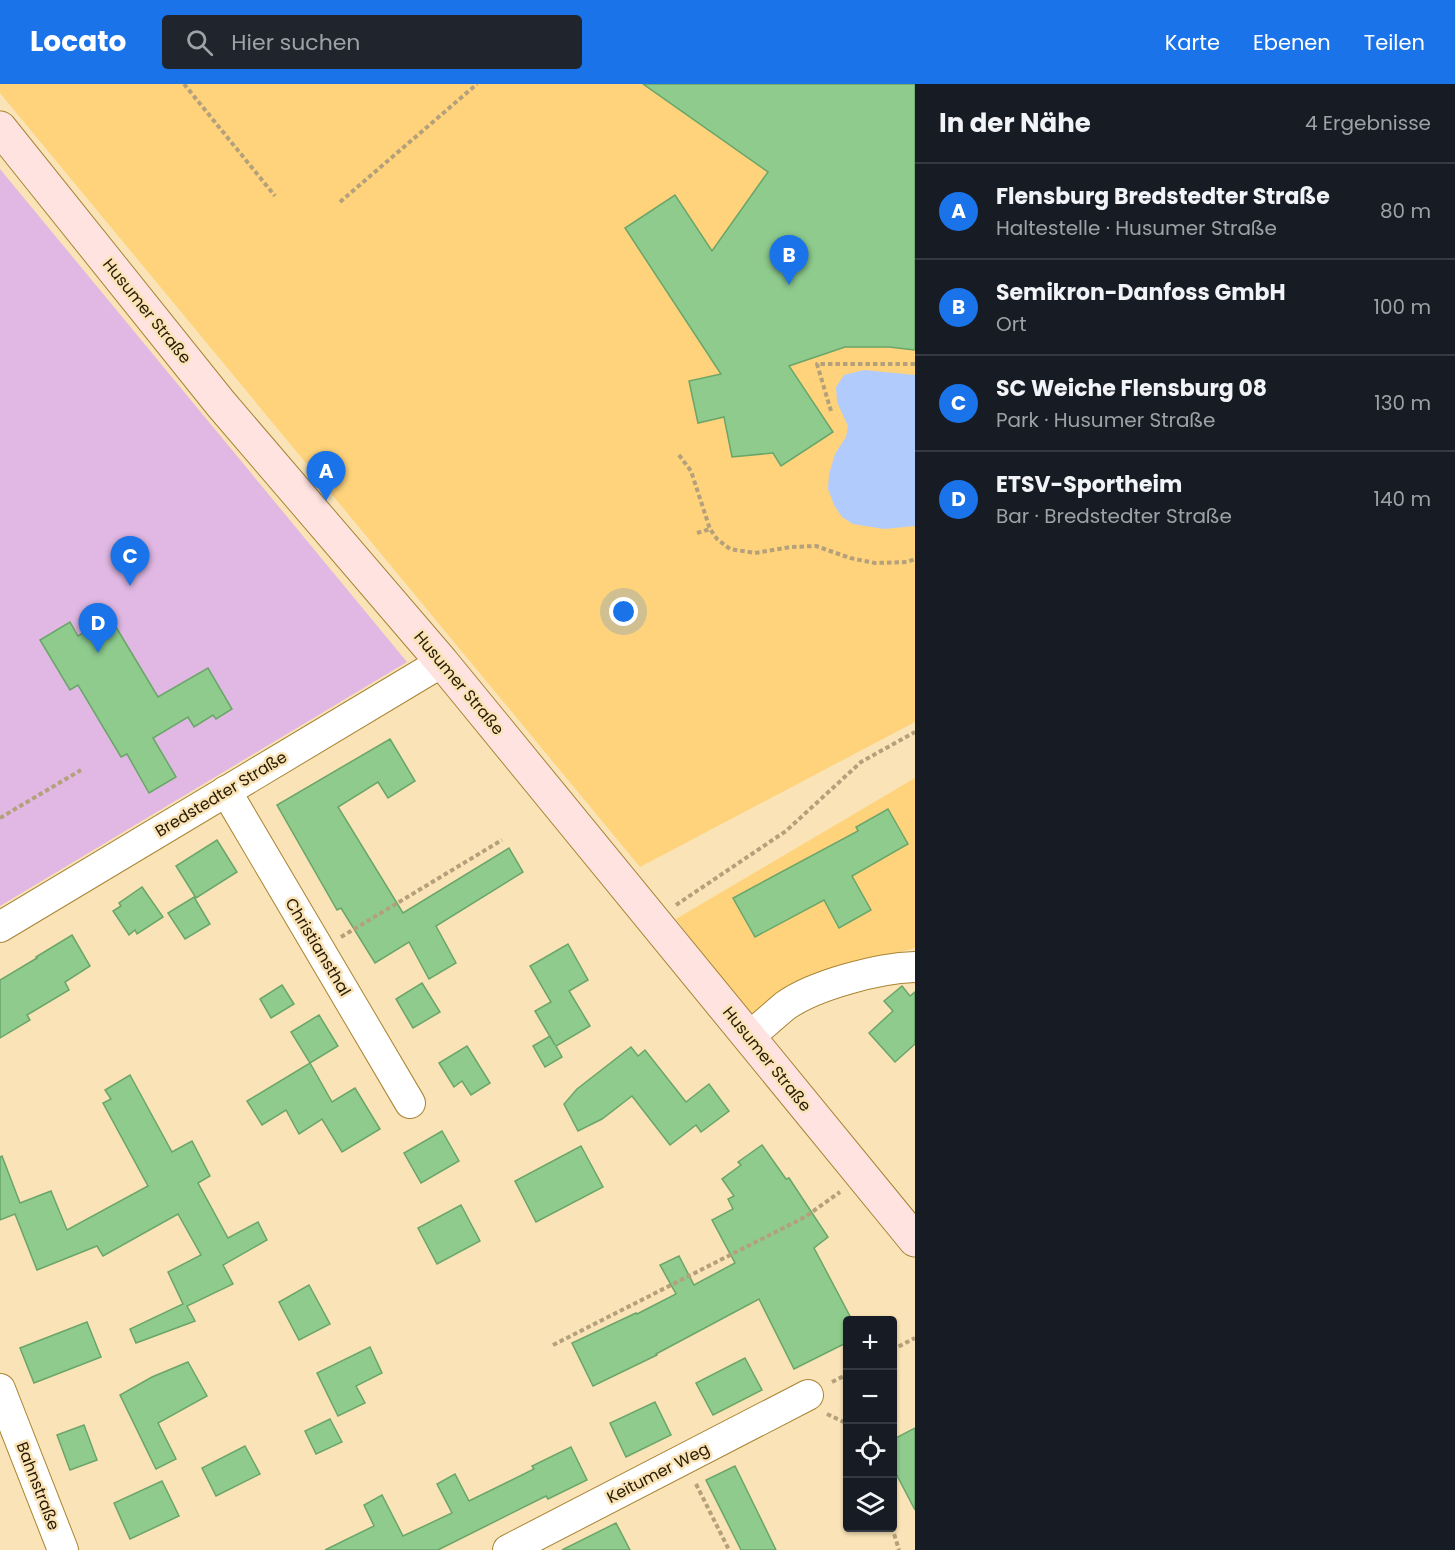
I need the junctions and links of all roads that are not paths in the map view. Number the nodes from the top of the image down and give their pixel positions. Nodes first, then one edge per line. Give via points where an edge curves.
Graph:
1 (0, 128) edge
2 (442, 662) junction
3 (226, 791) junction
4 (0, 927) edge
5 (915, 967) edge
6 (749, 1037) junction
7 (410, 1103) dead end
8 (915, 1240) edge
9 (0, 1389) edge
10 (808, 1395) dead end
11 (63, 1550) edge
12 (508, 1550) edge

1 - 2 main road, Husumer Straße via 221,404
2 - 3 street, Bredstedter Straße
2 - 6 main road, Husumer Straße
3 - 4 street, Bredstedter Straße
3 - 7 street, Christiansthal
5 - 6 street via 869,973 815,990 786,1005
6 - 8 main road, Husumer Straße
9 - 11 street, Bahnstraße
10 - 12 street, Keitumer Weg

